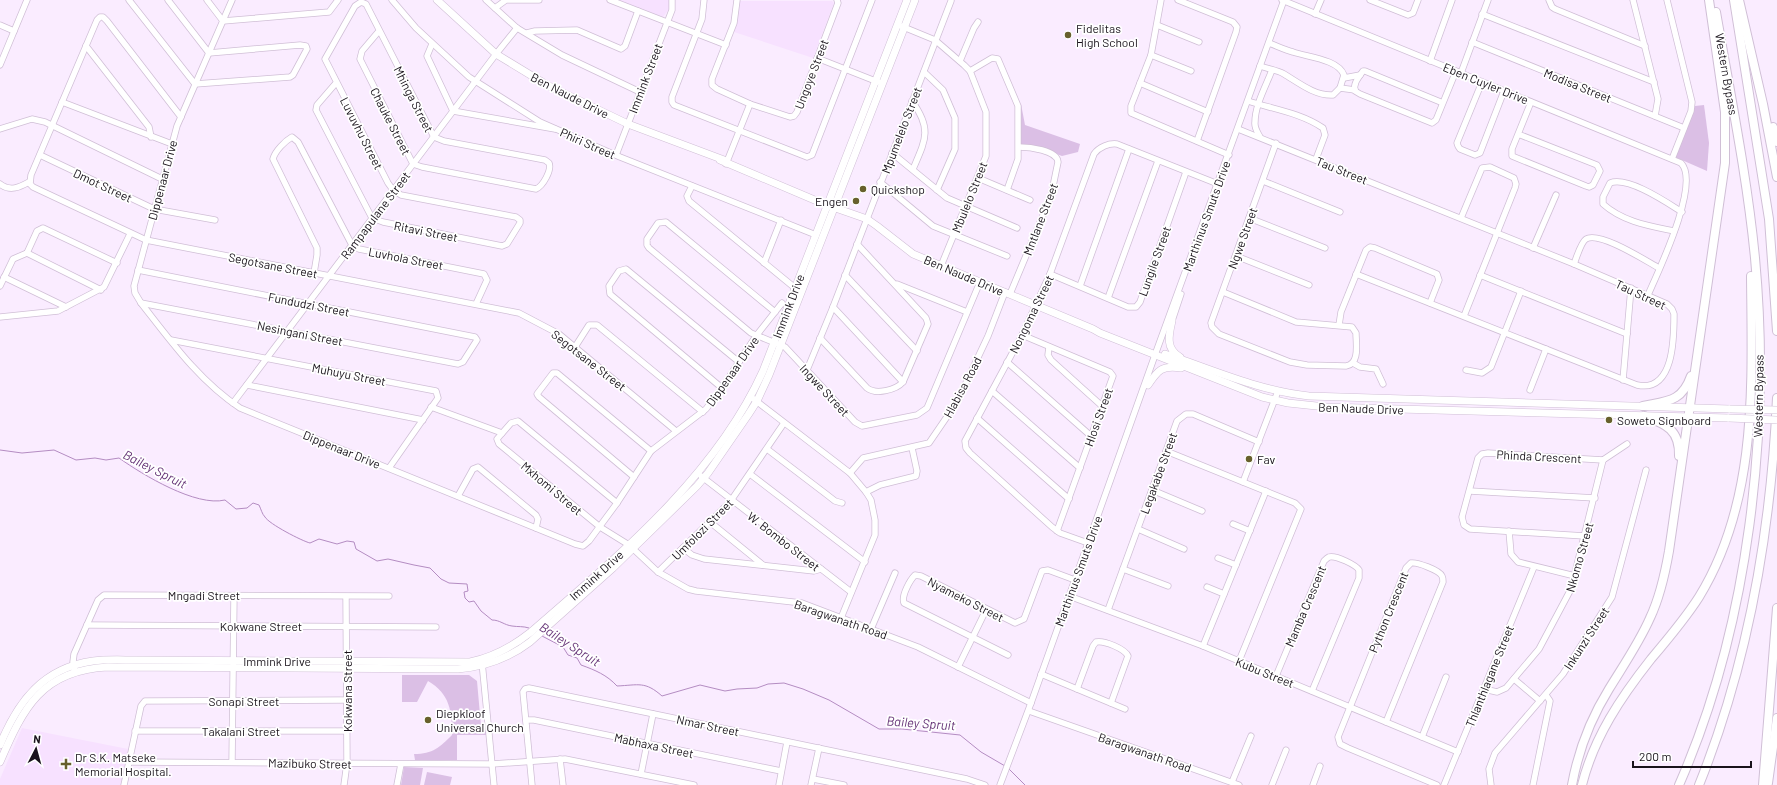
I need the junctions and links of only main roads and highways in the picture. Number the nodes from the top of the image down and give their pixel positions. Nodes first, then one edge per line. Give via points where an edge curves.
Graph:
1 (437, 0) edge
2 (907, 0) edge
3 (915, 0) edge
4 (1709, 0) edge
5 (1714, 0) edge
6 (1734, 0) edge
7 (1739, 0) edge
8 (901, 26) junction
9 (1763, 104) junction
10 (1777, 142) edge
11 (1777, 177) edge
12 (832, 205) junction
13 (1755, 257) junction
14 (1172, 321) road end
15 (1777, 330) edge
16 (777, 344) junction
17 (1697, 363) junction
18 (1194, 367) junction
19 (1148, 385) road end
20 (1777, 398) edge
21 (1643, 406) junction
22 (1690, 408) junction
23 (1777, 410) edge
24 (1644, 416) junction
25 (1688, 417) junction
26 (1777, 420) edge
27 (1679, 478) junction
28 (631, 547) junction
29 (1777, 608) edge
30 (482, 662) junction
31 (74, 669) junction
32 (1777, 718) edge
33 (0, 745) edge
34 (0, 762) edge
35 (1572, 785) edge
36 (1582, 785) edge
37 (1679, 785) edge
38 (1699, 785) edge
39 (1763, 785) edge
40 (1768, 785) edge

1 - 12 main road, Ben Naude Drive via 496,54 560,92 628,124
2 - 8 main road, Immink Drive
3 - 8 main road, Immink Drive
4 - 17 highway via 1725,112 1726,149 1724,181
5 - 13 highway, Western Bypass via 1742,154
6 - 15 highway, Western Bypass via 1769,219
7 - 9 highway
8 - 12 main road, Immink Drive
9 - 10 highway via 1770,117
9 - 11 highway
12 - 16 main road, Immink Drive
12 - 16 main road, Immink Drive via 816,234
12 - 18 main road, Ben Naude Drive via 840,206 866,219 908,251 941,266 1093,329
13 - 36 highway via 1751,270 1753,340 1749,427 1742,480 1731,528 1720,557 1699,597 1613,712 1594,748
13 - 37 highway, Western Bypass via 1760,393 1748,530 1741,577 1722,663 1701,729
14 - 18 main road via 1169,333 1170,346
16 - 28 main road, Immink Drive via 754,399 716,450 701,476
17 - 21 highway via 1679,396
17 - 22 highway
18 - 19 main road via 1165,368 1157,372
18 - 21 main road, Ben Naude Drive via 1293,395
18 - 24 main road, Ben Naude Drive via 1275,401 1307,406
20 - 38 highway, Western Bypass via 1770,499 1751,614 1729,701
21 - 22 main road, Ben Naude Drive
22 - 23 main road, Ben Naude Drive, bridge
22 - 25 highway
24 - 25 main road, Ben Naude Drive
24 - 27 highway via 1664,424 1676,436 1679,446
25 - 26 main road, Ben Naude Drive, bridge
25 - 27 highway
27 - 35 highway via 1669,551 1657,601 1642,634 1596,713 1581,749
28 - 30 main road, Immink Drive via 515,645
28 - 30 main road, Immink Drive via 538,635 512,654
29 - 39 highway
30 - 31 main road, Immink Drive via 233,664 104,660 91,661
31 - 33 main road, Immink Drive via 46,680 24,700 14,714
31 - 34 main road, Immink Drive via 43,690 22,713
32 - 40 highway

